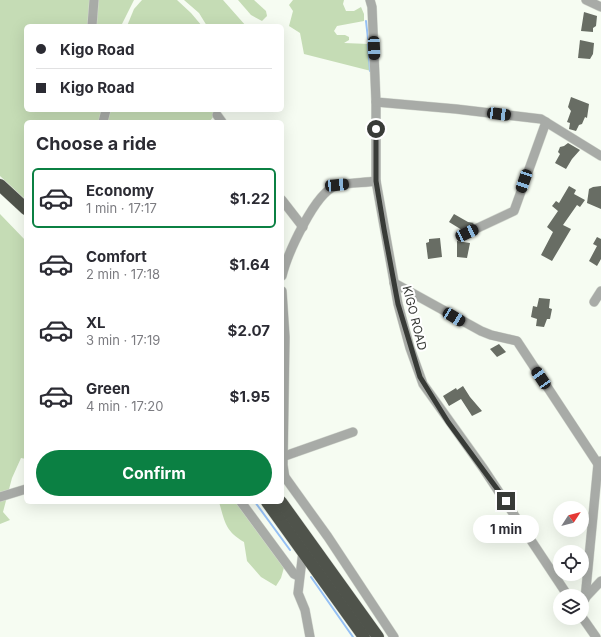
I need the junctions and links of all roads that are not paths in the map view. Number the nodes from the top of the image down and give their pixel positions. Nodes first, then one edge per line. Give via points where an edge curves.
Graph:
1 (94, 0) edge
2 (370, 0) edge
3 (586, 0) edge
4 (601, 7) edge
5 (92, 24) edge
6 (376, 102) junction
7 (546, 122) junction
8 (601, 156) edge
9 (376, 181) junction
10 (0, 185) edge
11 (0, 195) edge
12 (284, 203) edge
13 (24, 207) edge
14 (24, 218) edge
15 (303, 227) junction
16 (467, 233) dead end
17 (284, 268) edge
18 (394, 283) junction
19 (601, 291) edge
20 (594, 302) dead end
21 (284, 322) edge
22 (284, 362) edge
23 (353, 432) dead end
24 (284, 452) edge
25 (600, 462) edge
26 (284, 476) edge
27 (24, 490) edge
28 (0, 497) edge
29 (242, 504) edge
30 (268, 504) edge
31 (282, 504) edge
32 (303, 552) junction
33 (318, 573) junction
34 (298, 576) junction
35 (601, 581) edge
36 (563, 589) edge
37 (584, 589) edge
38 (589, 594) edge
39 (588, 625) edge
40 (310, 637) edge
41 (364, 637) edge
42 (378, 637) edge
43 (394, 637) edge
44 (596, 637) edge

1 - 5 street
2 - 6 street, KIGO ROAD
3 - 4 street
6 - 7 street via 541,119
6 - 9 street, KIGO ROAD
7 - 8 street
7 - 16 street via 514,211
9 - 15 street via 337,185 329,189
9 - 18 street, KIGO ROAD
10 - 13 highway
11 - 14 highway
12 - 15 street
15 - 17 street
18 - 25 street via 475,328 517,342
18 - 36 street, KIGO ROAD via 410,348 423,384 483,468
19 - 20 street
21 - 22 street
23 - 24 street
25 - 37 street
26 - 43 street
27 - 28 street
29 - 34 street
30 - 32 highway
31 - 42 highway
32 - 33 highway
32 - 34 street
33 - 34 street via 308,571
33 - 41 highway
34 - 40 street via 298,593 305,610
35 - 38 street
39 - 44 street

